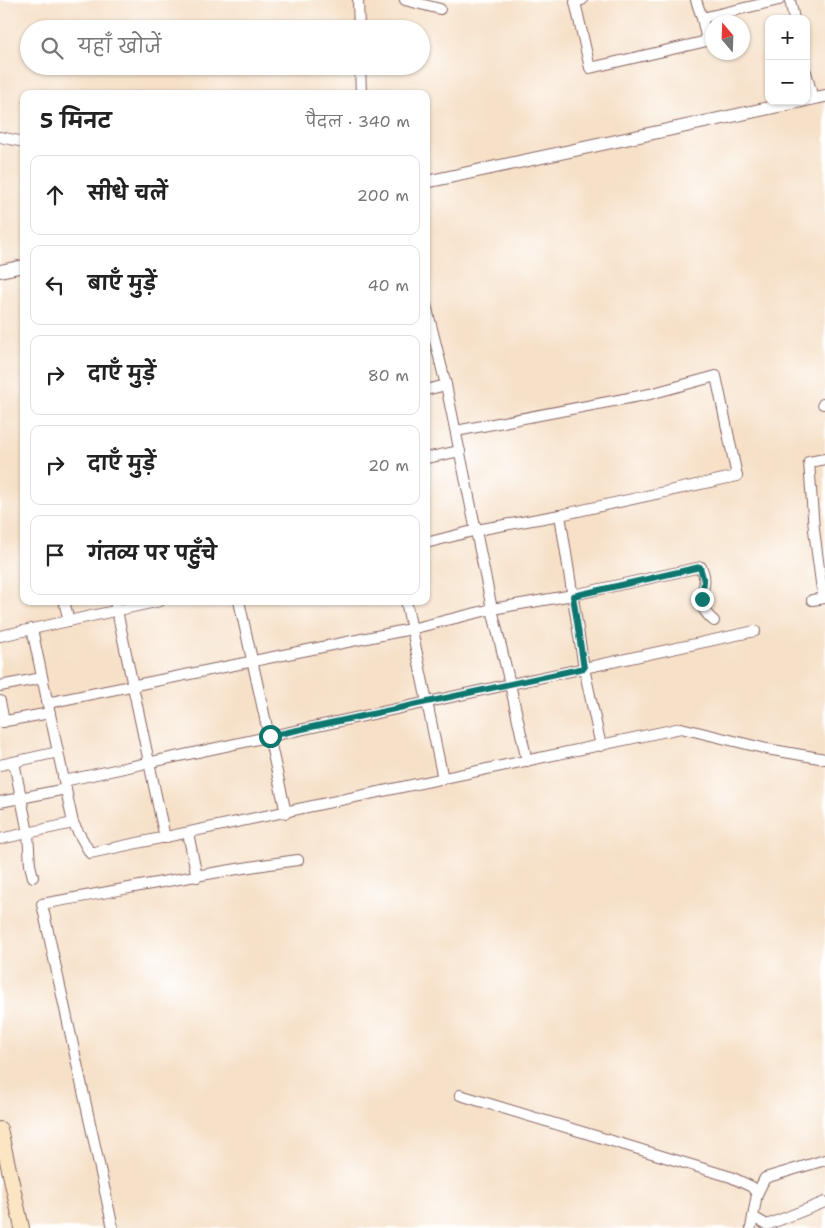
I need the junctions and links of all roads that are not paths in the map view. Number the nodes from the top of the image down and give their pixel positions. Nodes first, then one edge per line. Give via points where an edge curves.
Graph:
1 (358, 0) edge
2 (404, 0) edge
3 (582, 0) edge
4 (696, 0) edge
5 (779, 0) edge
6 (790, 0) edge
7 (440, 9) dead end
8 (793, 15) edge
9 (702, 18) junction
10 (359, 20) edge
11 (360, 75) edge
12 (361, 90) edge
13 (812, 99) edge
14 (0, 137) edge
15 (20, 141) edge
16 (430, 181) edge
17 (20, 267) edge
18 (0, 271) edge
19 (430, 321) edge
20 (446, 385) junction
21 (430, 389) edge
22 (456, 432) junction
23 (460, 451) junction
24 (430, 457) edge
25 (825, 458) edge
26 (560, 515) junction
27 (820, 529) edge
28 (477, 530) junction
29 (430, 542) edge
30 (573, 596) junction
31 (824, 598) edge
32 (812, 600) dead end
33 (65, 605) edge
34 (240, 605) edge
35 (407, 605) edge
36 (116, 606) edge
37 (492, 609) junction
38 (69, 621) junction
39 (714, 621) dead end
40 (32, 629) junction
41 (411, 629) junction
42 (755, 630) dead end
43 (0, 636) edge
44 (252, 660) junction
45 (584, 668) junction
46 (42, 678) junction
47 (510, 684) junction
48 (132, 685) junction
49 (0, 686) edge
50 (0, 701) edge
51 (428, 702) junction
52 (48, 708) junction
53 (2, 722) edge
54 (270, 736) junction
55 (601, 746) junction
56 (58, 752) junction
57 (825, 759) edge
58 (527, 761) junction
59 (14, 762) junction
60 (149, 762) junction
61 (0, 766) edge
62 (442, 779) junction
63 (65, 785) junction
64 (21, 798) junction
65 (0, 802) edge
66 (286, 813) junction
67 (73, 823) junction
68 (28, 833) junction
69 (188, 833) junction
70 (165, 838) junction
71 (0, 839) edge
72 (298, 860) dead end
73 (33, 877) dead end
74 (197, 877) junction
75 (460, 1095) dead end
76 (0, 1129) edge
77 (825, 1160) edge
78 (757, 1194) junction
79 (825, 1202) edge
80 (753, 1217) junction
81 (22, 1228) edge
82 (113, 1228) edge
83 (751, 1228) edge

1 - 10 street
2 - 7 street
3 - 9 street via 575,2 590,68 707,41
4 - 9 street
5 - 9 street
6 - 8 street
11 - 12 street
13 - 16 street
14 - 15 street
17 - 18 street
19 - 20 street
20 - 21 street
20 - 22 street
22 - 23 street
22 - 26 street via 650,394 716,376 737,476
23 - 24 street
23 - 28 street
25 - 27 street via 809,462
26 - 28 street
26 - 30 street
27 - 31 street
28 - 29 street
28 - 37 street
30 - 37 street
30 - 39 street via 700,567 704,581 701,606
30 - 45 street
31 - 32 street
33 - 38 street
34 - 44 street
35 - 41 street
36 - 38 street
36 - 48 street
37 - 41 street
37 - 47 street
38 - 40 street
40 - 43 street
40 - 46 street
41 - 44 street
41 - 51 street
42 - 45 street
44 - 48 street
44 - 54 street
45 - 47 street
45 - 55 street
46 - 49 street
46 - 52 street
47 - 51 street
47 - 58 street
48 - 52 street
48 - 60 street
50 - 53 street
51 - 54 street
51 - 62 street
52 - 53 street
52 - 56 street
54 - 60 street
54 - 66 street
55 - 57 street via 681,728 775,751
55 - 58 street
56 - 59 street
56 - 63 street
58 - 62 street
59 - 61 street
59 - 64 street
60 - 63 street
60 - 70 street
62 - 66 street
63 - 64 street
63 - 67 street
64 - 65 street
64 - 68 street
66 - 69 street
67 - 68 street
67 - 70 street via 90,853
68 - 71 street
68 - 73 street
69 - 70 street
69 - 74 street
72 - 74 street
74 - 82 street via 42,904
75 - 78 street via 731,1177 752,1187
76 - 81 main road
77 - 78 street via 765,1178
78 - 80 street
79 - 80 street via 767,1225
80 - 83 street

